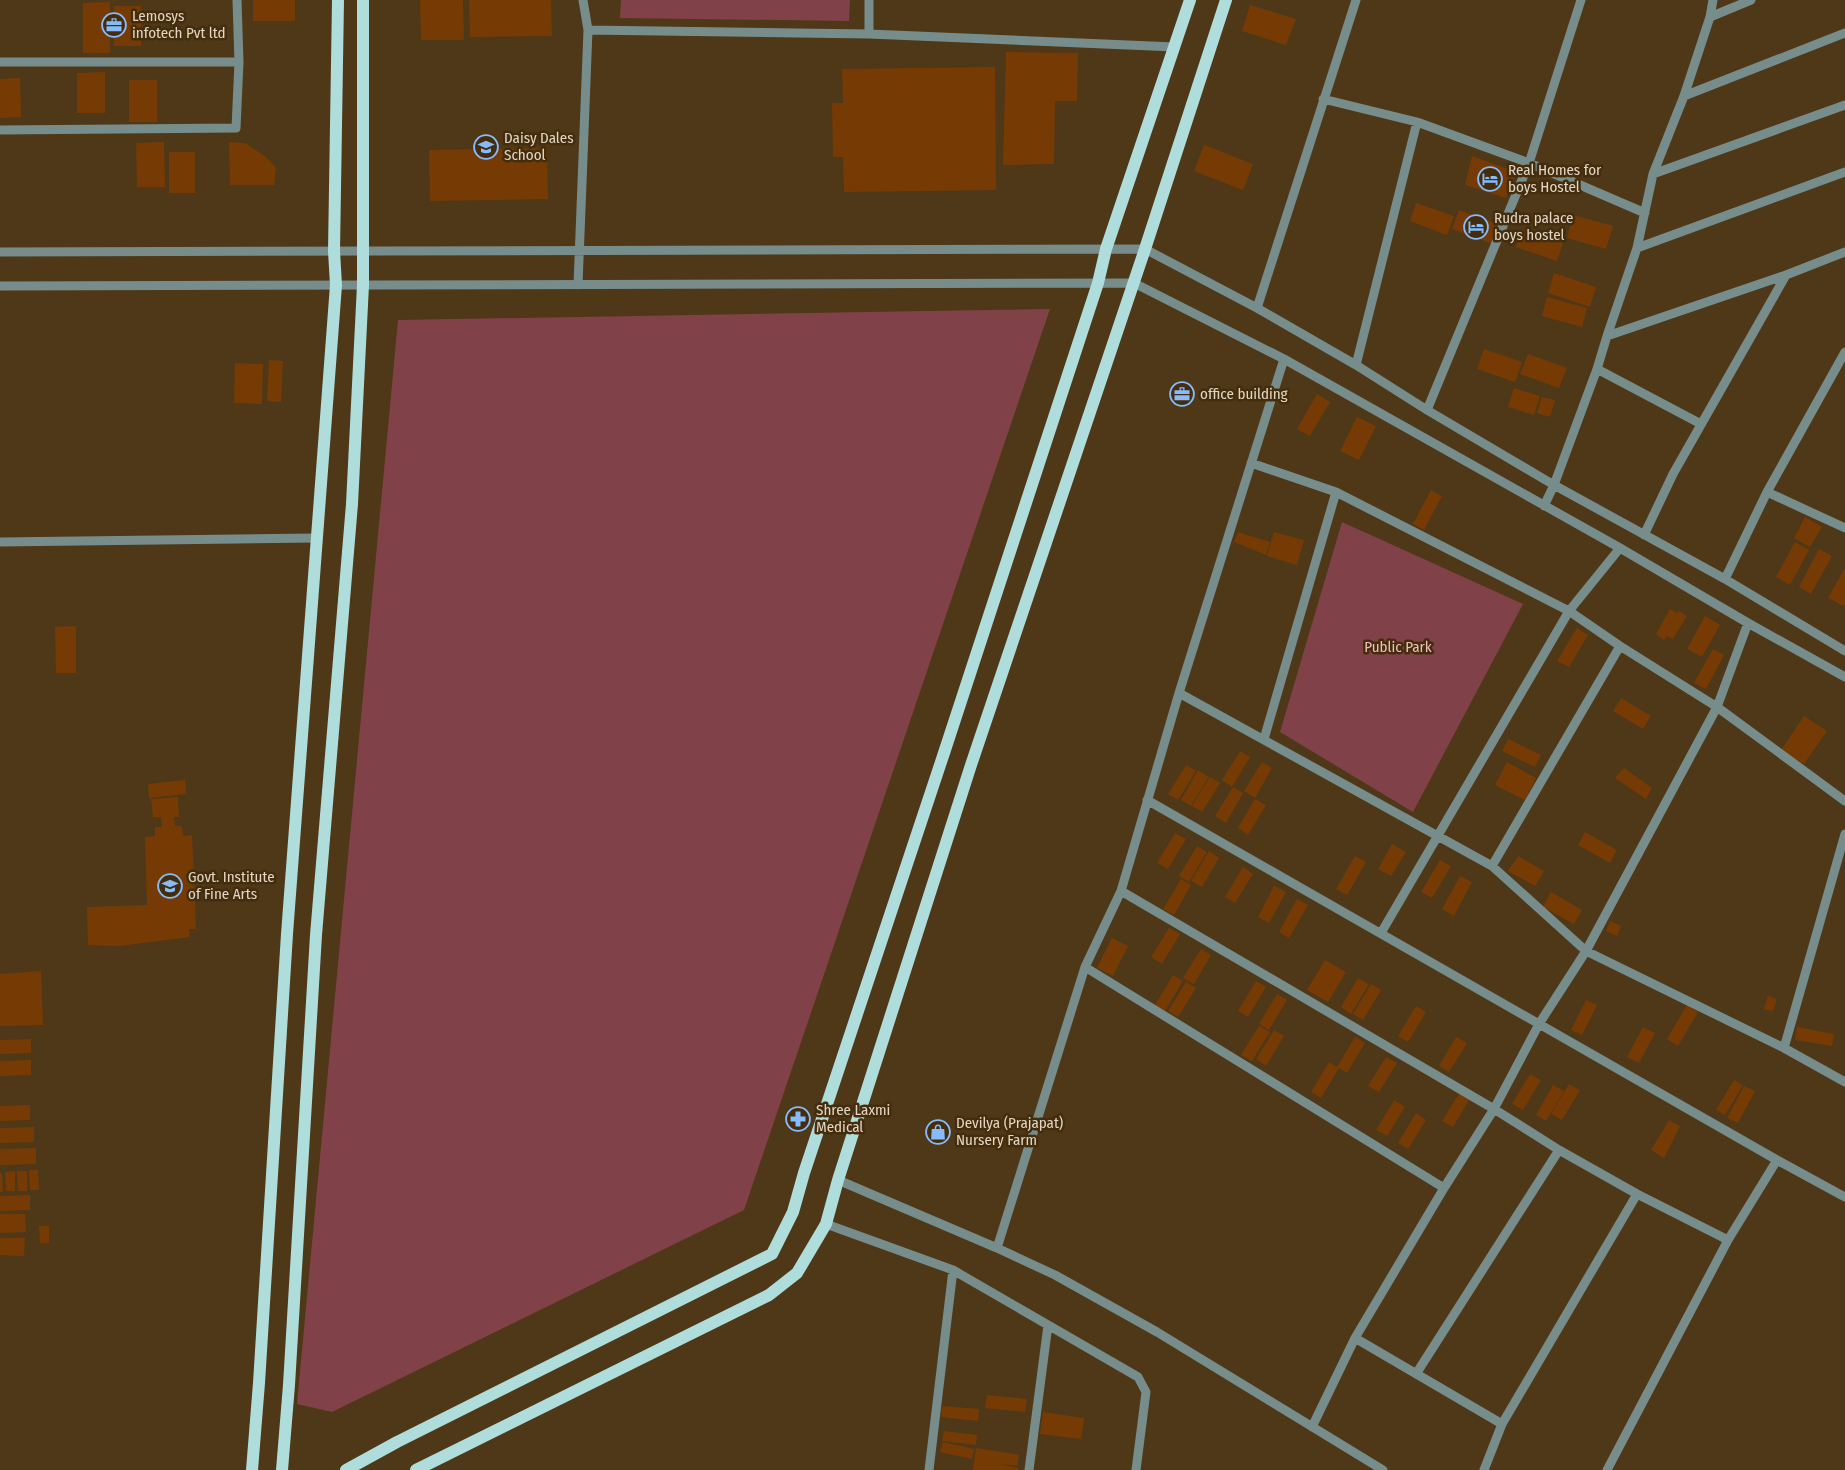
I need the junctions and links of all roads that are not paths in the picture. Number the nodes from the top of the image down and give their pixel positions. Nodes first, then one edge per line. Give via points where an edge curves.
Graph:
1 (237, 0) edge
2 (338, 0) edge
3 (363, 0) edge
4 (583, 0) edge
5 (869, 0) edge
6 (1190, 0) edge
7 (1226, 0) edge
8 (1356, 0) edge
9 (1581, 0) edge
10 (1713, 0) edge
11 (1751, 0) edge
12 (1710, 17) junction
13 (588, 30) junction
14 (1845, 33) edge
15 (869, 34) junction
16 (1175, 47) junction
17 (0, 62) edge
18 (239, 62) junction
19 (1684, 96) junction
20 (1323, 100) junction
21 (1845, 105) edge
22 (1417, 122) junction
23 (0, 130) edge
24 (1529, 163) junction
25 (1845, 172) edge
26 (1653, 174) junction
27 (1645, 213) junction
28 (1637, 248) junction
29 (1106, 249) junction
30 (1145, 249) junction
31 (579, 250) junction
32 (334, 251) junction
33 (361, 251) junction
34 (0, 252) edge
35 (1845, 252) edge
36 (1786, 275) junction
37 (1098, 283) junction
38 (1134, 283) junction
39 (336, 285) junction
40 (362, 285) junction
41 (578, 285) junction
42 (0, 286) edge
43 (1257, 308) junction
44 (1606, 336) junction
45 (1845, 352) edge
46 (1284, 359) junction
47 (1356, 365) junction
48 (1597, 369) junction
49 (1427, 410) junction
50 (1701, 424) junction
51 (1251, 463) junction
52 (1554, 485) junction
53 (1336, 492) junction
54 (1767, 492) junction
55 (1544, 506) junction
56 (1845, 528) edge
57 (1644, 535) junction
58 (316, 538) junction
59 (0, 542) edge
60 (1620, 548) junction
61 (1725, 579) junction
62 (1569, 611) junction
63 (1748, 623) junction
64 (1620, 646) junction
65 (1845, 651) edge
66 (1845, 677) edge
67 (1179, 693) junction
68 (1716, 707) junction
69 (1264, 739) junction
70 (1147, 800) junction
71 (1845, 801) edge
72 (1845, 834) edge
73 (1437, 836) junction
74 (1492, 866) junction
75 (1121, 891) junction
76 (1381, 933) junction
77 (1586, 951) junction
78 (1085, 967) junction
79 (1539, 1024) junction
80 (1784, 1048) junction
81 (1845, 1082) edge
82 (1494, 1109) junction
83 (1559, 1150) junction
84 (1777, 1160) junction
85 (838, 1180) junction
86 (1444, 1188) junction
87 (1637, 1194) junction
88 (1845, 1197) edge
89 (826, 1224) junction
90 (1728, 1240) junction
91 (996, 1248) junction
92 (953, 1270) junction
93 (1048, 1325) junction
94 (1355, 1338) junction
95 (1416, 1374) junction
96 (1502, 1424) junction
97 (1312, 1427) junction
98 (419, 1469) edge
99 (252, 1470) edge
100 (282, 1470) edge
101 (346, 1470) edge
102 (929, 1470) edge
103 (1030, 1470) edge
104 (1136, 1470) edge
105 (1383, 1470) edge
106 (1484, 1470) edge
107 (1607, 1470) edge

1 - 18 street
2 - 32 main road
3 - 33 main road
4 - 13 street
5 - 15 street
6 - 16 main road
7 - 30 main road
8 - 20 street
9 - 24 street
10 - 12 street
11 - 12 street
12 - 19 street
13 - 15 street
13 - 31 street
14 - 19 street
15 - 16 street
16 - 29 main road
17 - 18 street
18 - 23 street via 236,128
19 - 26 street
20 - 22 street
20 - 43 street
21 - 26 street
22 - 24 street
22 - 47 street
24 - 27 street
24 - 49 street
25 - 28 street
26 - 27 street
27 - 28 street
28 - 44 street
29 - 30 street
29 - 31 street
29 - 37 main road
30 - 38 main road
30 - 43 street
31 - 33 street
31 - 41 street
32 - 33 street
32 - 34 street
32 - 39 main road
33 - 40 main road
35 - 36 street
36 - 44 street
36 - 50 street
37 - 38 street
37 - 41 street
37 - 101 main road via 793,1212 772,1254
38 - 46 street
38 - 85 main road via 971,765
39 - 40 street
39 - 42 street
39 - 58 main road
40 - 41 street
40 - 100 main road via 352,504 316,935
43 - 47 street
44 - 48 street
45 - 54 street
46 - 51 street
46 - 55 street
47 - 49 street
48 - 50 street
48 - 52 street
49 - 52 street
50 - 57 street
51 - 53 street
51 - 67 street
52 - 55 street
52 - 57 street
53 - 62 street
53 - 69 street
54 - 56 street
54 - 61 street
55 - 60 street
57 - 61 street
58 - 59 street
58 - 99 main road
60 - 62 street
60 - 63 street
61 - 65 street
62 - 64 street
62 - 73 street
63 - 66 street
63 - 68 street
64 - 68 street
64 - 74 street
67 - 69 street
67 - 70 street
68 - 71 street
68 - 77 street
69 - 73 street
70 - 75 street
70 - 76 street
72 - 80 street
73 - 74 street
73 - 76 street
74 - 77 street
75 - 78 street
75 - 82 street
76 - 79 street
77 - 79 street
77 - 80 street
78 - 86 street
78 - 91 street
79 - 82 street
79 - 84 street
80 - 81 street
82 - 83 street
82 - 86 street
83 - 87 street
83 - 95 street
84 - 88 street
84 - 90 street
85 - 89 main road
85 - 91 street
86 - 94 street
87 - 90 street
87 - 96 street
89 - 92 street
89 - 98 main road via 798,1274 769,1295
90 - 107 street
91 - 97 street via 1055,1275 1157,1332
92 - 93 street
92 - 102 street
93 - 103 street
93 - 104 street via 1138,1377 1146,1392
94 - 95 street
94 - 97 street
95 - 96 street
96 - 106 street
97 - 105 street

